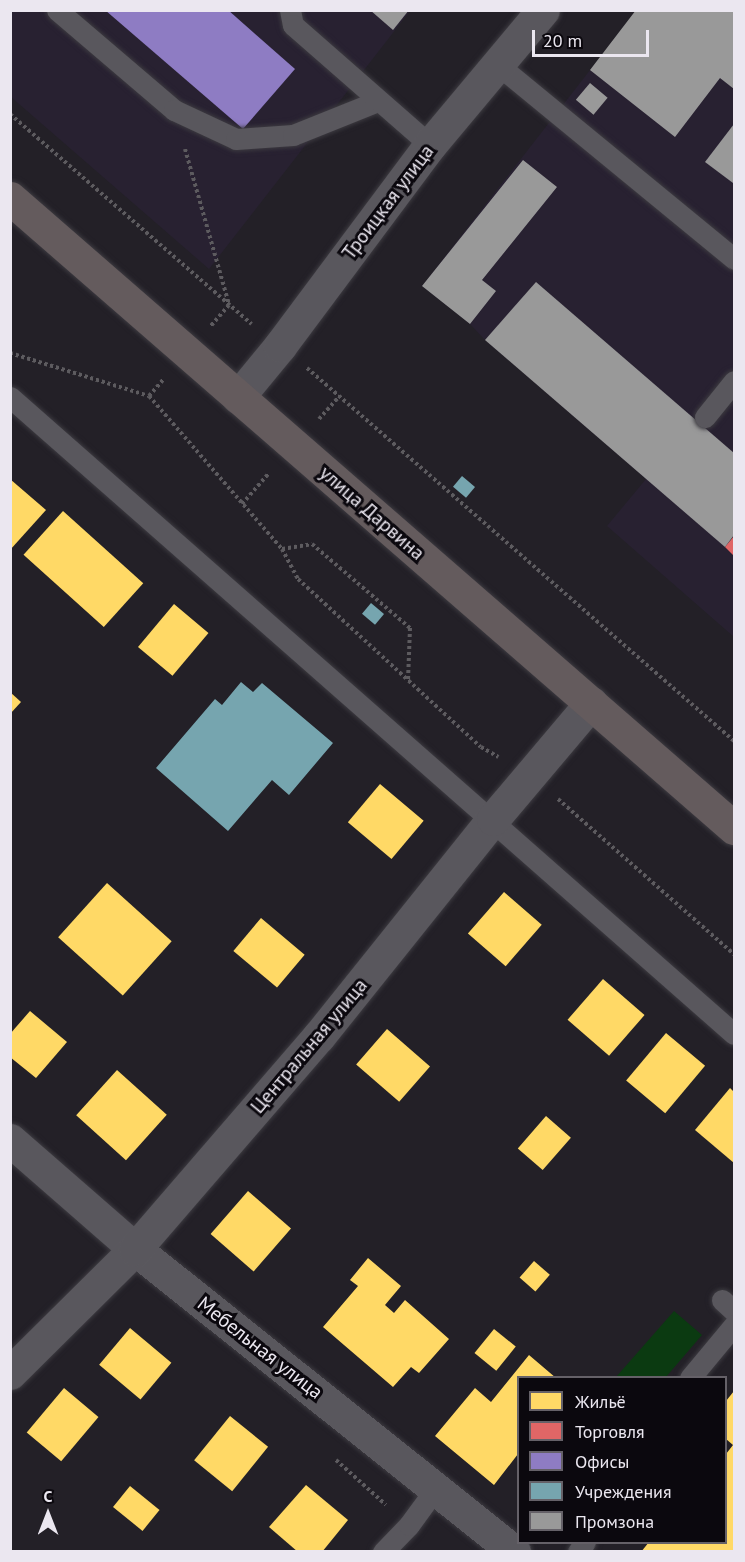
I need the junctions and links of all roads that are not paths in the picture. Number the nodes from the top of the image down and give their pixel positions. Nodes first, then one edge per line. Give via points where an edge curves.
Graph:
1 (57, 10) edge
2 (290, 10) edge
3 (543, 10) edge
4 (497, 64) junction
5 (378, 101) junction
6 (429, 145) junction
7 (10, 198) edge
8 (731, 249) edge
9 (735, 381) edge
10 (10, 397) edge
11 (238, 397) junction
12 (705, 417) dead end
13 (591, 704) junction
14 (493, 819) junction
15 (735, 828) edge
16 (735, 1034) edge
17 (10, 1140) edge
18 (135, 1249) junction
19 (735, 1325) edge
20 (10, 1373) edge
21 (691, 1376) edge
22 (436, 1488) junction
23 (383, 1551) edge
24 (514, 1551) edge

1 - 5 lane via 174,110 236,139 293,135
2 - 5 lane via 293,25
3 - 4 street, Троицкая улица
4 - 6 street, Троицкая улица
4 - 8 lane
5 - 6 lane
6 - 11 street, Троицкая улица
7 - 11 main road, улица Дарвина
9 - 12 lane
10 - 14 lane
11 - 13 main road, улица Дарвина
13 - 14 street, Центральная улица
13 - 15 main road, улица Дарвина
14 - 16 lane
14 - 18 street, Центральная улица via 320,1036
17 - 18 street, Мебельная улица
18 - 20 street, Центральная улица
18 - 22 street, Мебельная улица
19 - 21 lane
22 - 23 lane via 409,1525
22 - 24 street, Мебельная улица

